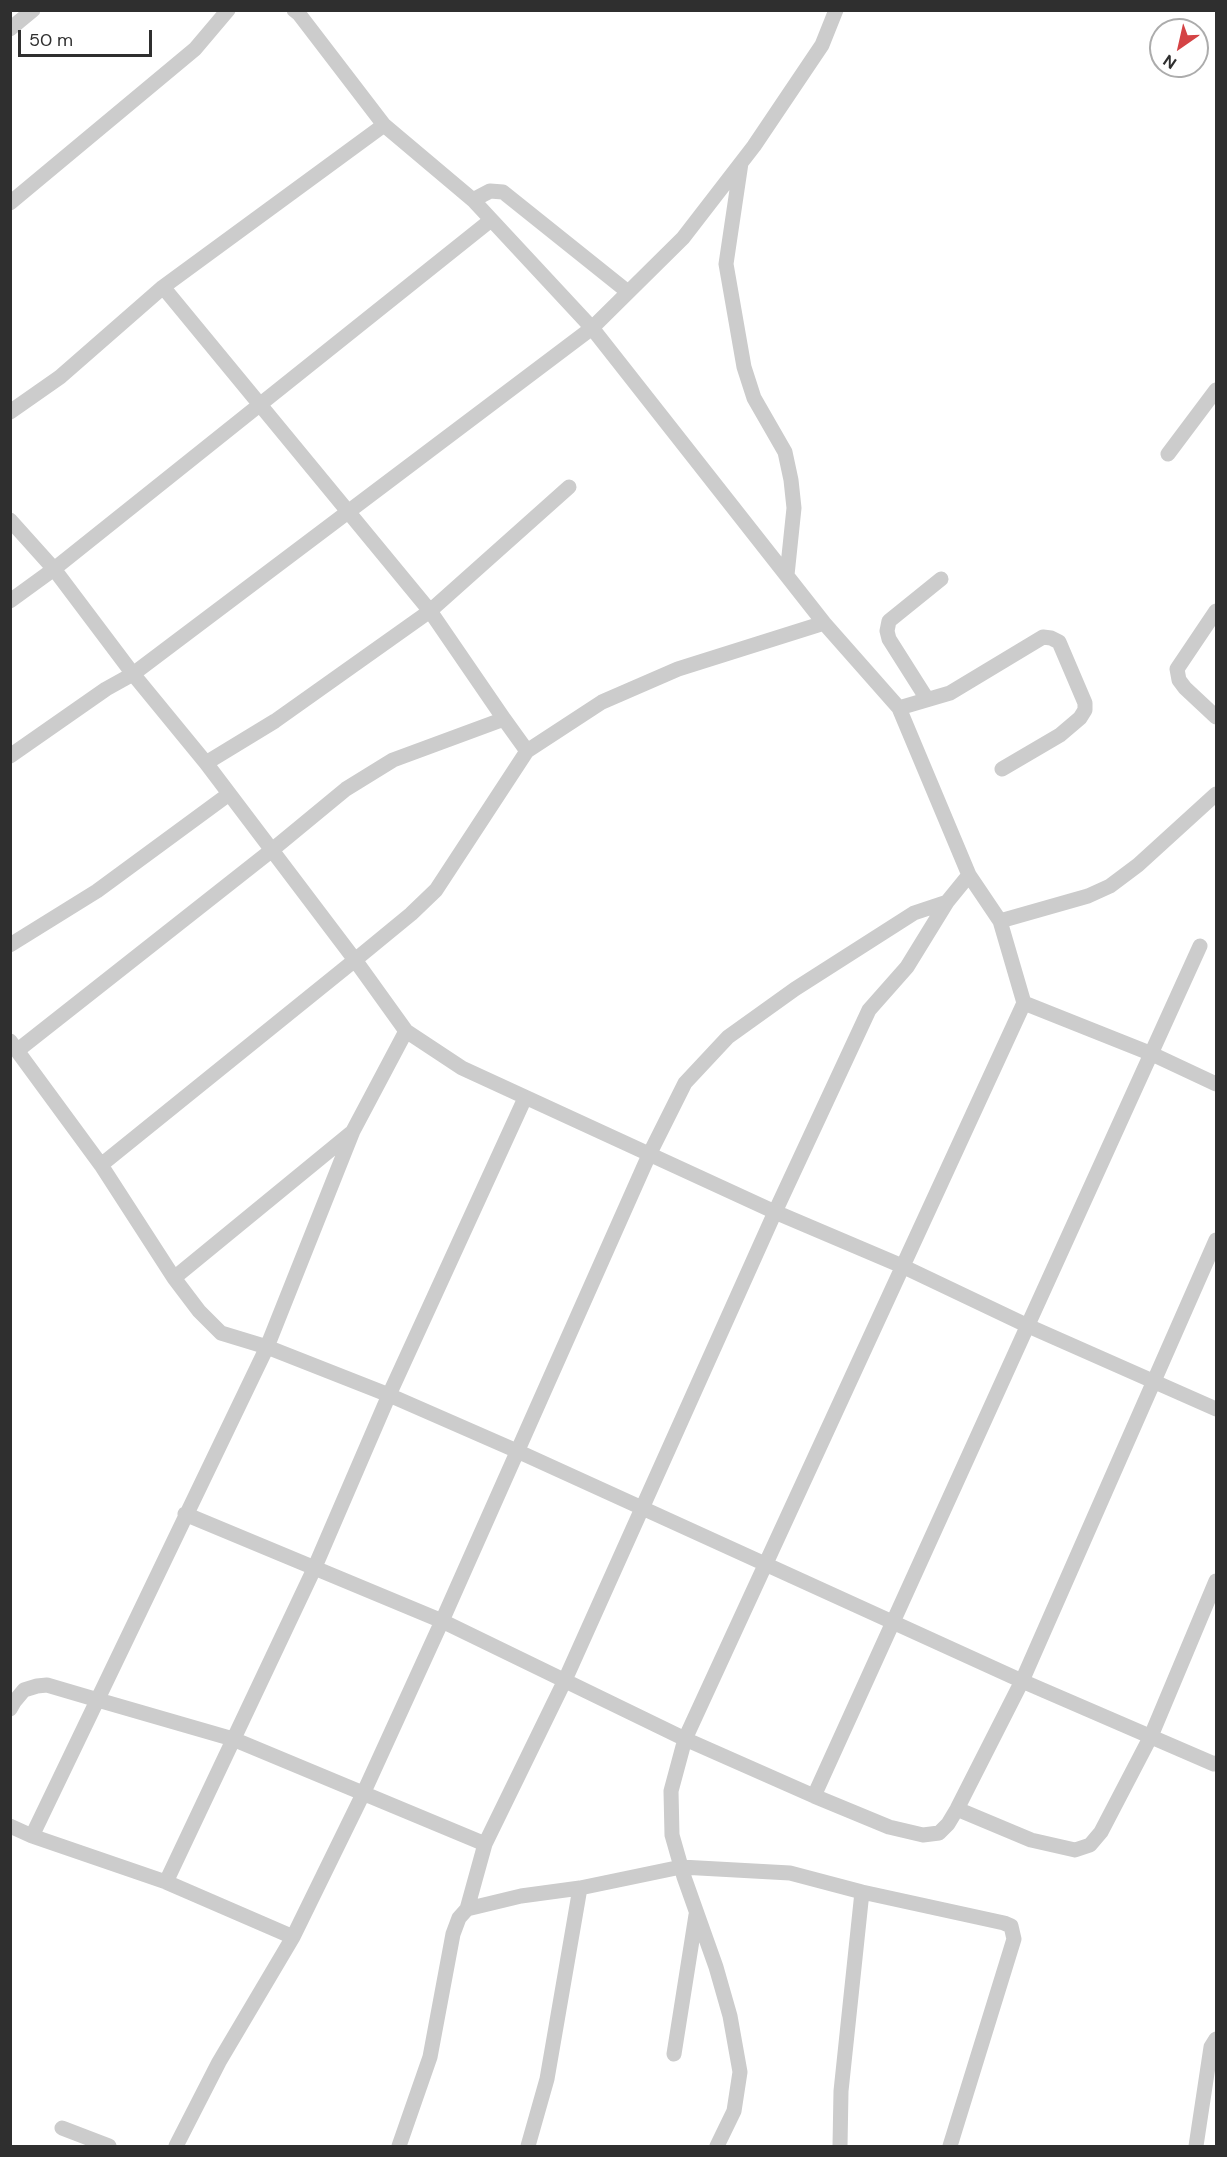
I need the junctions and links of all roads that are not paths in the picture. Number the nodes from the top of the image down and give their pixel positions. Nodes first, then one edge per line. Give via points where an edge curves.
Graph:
1 (33, 10) edge
2 (228, 10) edge
3 (294, 10) edge
4 (836, 10) edge
5 (10, 29) edge
6 (384, 125) junction
7 (741, 162) junction
8 (473, 200) junction
9 (10, 203) edge
10 (491, 220) junction
11 (163, 287) junction
12 (628, 292) junction
13 (591, 328) junction
14 (1216, 390) edge
15 (259, 404) junction
16 (10, 412) edge
17 (1168, 454) dead end
18 (569, 487) dead end
19 (348, 511) junction
20 (10, 520) edge
21 (54, 569) junction
22 (787, 575) junction
23 (942, 579) dead end
24 (10, 601) edge
25 (430, 611) junction
26 (1216, 611) edge
27 (824, 623) junction
28 (133, 674) junction
29 (927, 699) junction
30 (899, 708) junction
31 (1216, 717) edge
32 (504, 718) junction
33 (527, 751) junction
34 (10, 756) edge
35 (206, 763) junction
36 (1002, 769) dead end
37 (229, 794) junction
38 (1216, 794) edge
39 (272, 850) junction
40 (969, 875) junction
41 (947, 902) junction
42 (1000, 921) junction
43 (10, 945) edge
44 (1200, 946) dead end
45 (355, 960) junction
46 (1024, 1003) junction
47 (406, 1031) junction
48 (14, 1046) edge
49 (1152, 1054) junction
50 (1216, 1084) edge
51 (525, 1098) junction
52 (353, 1131) junction
53 (649, 1155) junction
54 (101, 1165) junction
55 (775, 1212) junction
56 (1216, 1240) edge
57 (902, 1266) junction
58 (174, 1278) junction
59 (1026, 1325) junction
60 (267, 1347) junction
61 (1156, 1382) junction
62 (389, 1395) junction
63 (1216, 1409) edge
64 (517, 1451) junction
65 (643, 1509) junction
66 (185, 1514) junction
67 (765, 1564) junction
68 (314, 1569) junction
69 (1216, 1581) edge
70 (442, 1621) junction
71 (893, 1622) junction
72 (565, 1680) junction
73 (1022, 1681) junction
74 (98, 1700) junction
75 (10, 1708) edge
76 (1150, 1736) junction
77 (233, 1739) junction
78 (685, 1739) junction
79 (1216, 1763) edge
80 (363, 1794) junction
81 (814, 1796) junction
82 (957, 1809) junction
83 (10, 1826) edge
84 (32, 1836) junction
85 (485, 1844) junction
86 (681, 1867) junction
87 (166, 1882) junction
88 (579, 1888) junction
89 (862, 1892) junction
90 (467, 1909) junction
91 (696, 1912) junction
92 (293, 1937) junction
93 (1216, 2039) edge
94 (674, 2054) dead end
95 (62, 2128) dead end
96 (109, 2146) edge
97 (176, 2146) edge
98 (399, 2146) edge
99 (528, 2146) edge
100 (717, 2146) edge
101 (840, 2146) edge
102 (950, 2146) edge
103 (1196, 2146) edge

1 - 5 street
2 - 9 street via 195,49
3 - 6 street
4 - 7 street via 822,45
6 - 8 street
6 - 11 street
7 - 12 street via 683,238
7 - 22 street via 726,264 753,398 785,452 791,480 794,508
8 - 10 street
8 - 12 street via 490,191 503,192
10 - 13 street
10 - 15 street
11 - 15 street
11 - 16 street via 60,377
12 - 13 street
13 - 19 street
13 - 22 street
14 - 17 street
15 - 19 street
15 - 21 street
18 - 25 street
19 - 25 street
19 - 28 street
20 - 21 street
21 - 24 street
21 - 28 street
22 - 27 street
23 - 29 street via 889,621 887,631
25 - 32 street
25 - 35 street via 275,722
26 - 31 street via 1177,669 1185,688
27 - 30 street
27 - 33 street via 657,678 602,702
28 - 34 street
28 - 35 street
29 - 30 street
29 - 36 street via 950,693 1043,637 1059,642 1085,710 1060,735
30 - 40 street
32 - 33 street
32 - 39 street via 393,760 346,789
33 - 45 street via 436,890
35 - 37 street
37 - 39 street
37 - 43 street via 97,891
38 - 42 street via 1138,866 1110,886
39 - 45 street
39 - 48 street
40 - 41 street
40 - 42 street
41 - 53 street via 914,913 728,1037 685,1083
41 - 55 street via 907,967 869,1010
42 - 46 street
44 - 49 street
45 - 47 street
45 - 54 street
46 - 49 street
46 - 57 street
47 - 51 street via 462,1068
47 - 52 street
48 - 54 street
49 - 50 street
49 - 59 street
51 - 53 street
51 - 62 street
52 - 58 street
52 - 60 street
53 - 55 street
53 - 64 street
54 - 58 street
55 - 57 street
55 - 65 street
56 - 61 street
57 - 59 street
57 - 67 street
58 - 60 street via 221,1333
59 - 61 street
59 - 71 street
60 - 62 street
60 - 66 street
61 - 63 street
61 - 73 street
62 - 64 street
62 - 68 street
64 - 65 street
64 - 70 street
65 - 67 street
65 - 72 street
66 - 68 street
66 - 74 street
67 - 71 street
67 - 78 street
68 - 70 street
68 - 77 street
69 - 76 street
70 - 72 street
70 - 80 street
71 - 73 street
71 - 81 street
72 - 78 street
72 - 85 street
73 - 76 street
73 - 82 street
74 - 75 street via 47,1685 24,1690
74 - 77 street
74 - 84 street
76 - 79 street
76 - 82 street via 1101,1832 1090,1845 1075,1850 1031,1840
77 - 80 street
77 - 87 street
78 - 81 street
78 - 86 street via 671,1791 672,1835
80 - 85 street
80 - 92 street
81 - 82 street via 889,1827 923,1835 939,1833
83 - 84 street
84 - 87 street
85 - 90 street
86 - 88 street
86 - 89 street via 790,1873
86 - 91 street
87 - 92 street
88 - 90 street
88 - 99 street via 547,2079
89 - 101 street via 841,2091
89 - 102 street via 1004,1923 1014,1932
90 - 98 street via 453,1934 430,2057
91 - 94 street
91 - 100 street via 730,2016 740,2072 734,2111
92 - 97 street via 219,2062
93 - 103 street via 1211,2047
95 - 96 street

